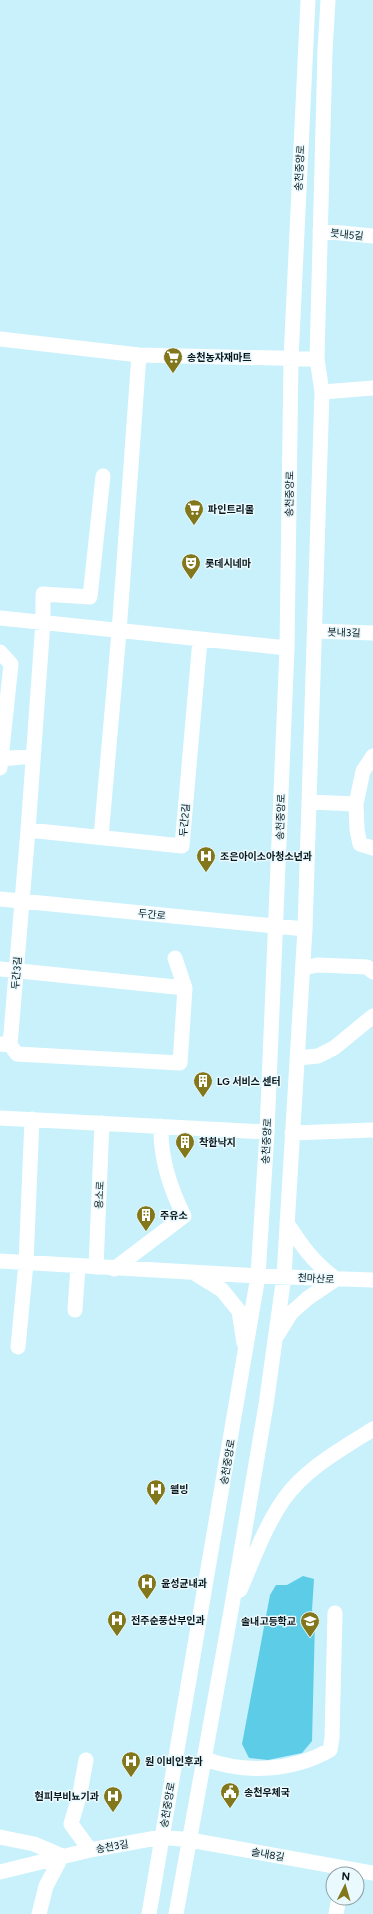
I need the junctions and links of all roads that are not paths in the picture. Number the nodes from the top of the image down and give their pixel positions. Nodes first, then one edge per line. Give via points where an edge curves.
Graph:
1 (308, 0) edge
2 (328, 0) edge
3 (320, 231) junction
4 (373, 236) edge
5 (0, 339) edge
6 (139, 355) junction
7 (291, 359) junction
8 (317, 359) junction
9 (373, 388) edge
10 (322, 392) junction
11 (103, 476) dead end
12 (0, 618) edge
13 (43, 622) junction
14 (315, 631) junction
15 (119, 632) junction
16 (373, 633) edge
17 (200, 640) junction
18 (287, 648) junction
19 (0, 652) edge
20 (34, 756) junction
21 (373, 756) edge
22 (0, 762) edge
23 (310, 802) junction
24 (356, 804) junction
25 (28, 830) junction
26 (101, 837) junction
27 (373, 848) edge
28 (0, 899) edge
29 (22, 901) junction
30 (276, 927) junction
31 (305, 929) junction
32 (175, 958) dead end
33 (303, 968) junction
34 (0, 969) edge
35 (17, 971) junction
36 (373, 972) edge
37 (185, 988) junction
38 (373, 1016) edge
39 (5, 1045) edge
40 (298, 1058) junction
41 (0, 1118) edge
42 (32, 1119) junction
43 (102, 1123) junction
44 (161, 1126) junction
45 (373, 1130) edge
46 (267, 1132) junction
47 (292, 1133) junction
48 (287, 1223) junction
49 (0, 1261) edge
50 (26, 1263) junction
51 (78, 1266) junction
52 (96, 1267) junction
53 (114, 1268) junction
54 (194, 1273) junction
55 (258, 1276) junction
56 (284, 1276) junction
57 (336, 1278) junction
58 (373, 1280) edge
59 (75, 1310) dead end
60 (275, 1339) junction
61 (18, 1347) dead end
62 (246, 1356) junction
63 (373, 1429) edge
64 (231, 1611) junction
65 (335, 1613) dead end
66 (205, 1759) junction
67 (86, 1760) dead end
68 (0, 1837) edge
69 (162, 1837) junction
70 (190, 1840) junction
71 (90, 1850) junction
72 (62, 1856) junction
73 (325, 1867) edge
74 (0, 1872) edge
75 (40, 1914) edge
76 (149, 1914) edge
77 (176, 1914) edge

1 - 7 street, 송천중앙로
2 - 3 street
3 - 4 street, 붓내5길
3 - 8 street
5 - 6 street
6 - 7 street
6 - 15 street
7 - 8 street
7 - 18 street, 송천중앙로
8 - 10 street
9 - 10 street
10 - 14 street
11 - 13 street, 두간3길 via 90,597 44,594
12 - 13 street
13 - 15 street
13 - 20 street, 두간3길
14 - 16 street, 붓내3길
14 - 23 street
15 - 17 street
15 - 26 street
17 - 18 street
17 - 26 street, 두간2길 via 182,846
18 - 30 street, 송천중앙로
19 - 22 street via 12,664
20 - 22 street
20 - 25 street, 두간3길
21 - 24 street via 363,771
23 - 24 street
23 - 31 street
24 - 27 street via 360,844
25 - 26 street, 두간2길
25 - 29 street, 두간3길
28 - 29 street, 두간로
29 - 30 street, 두간로
29 - 35 street, 두간3길
30 - 31 street, 두간로
30 - 46 street, 송천중앙로
31 - 33 street
32 - 37 street
33 - 36 street via 318,965 368,967
33 - 40 street
34 - 35 street
35 - 37 street
35 - 39 street, 두간3길
37 - 39 street via 180,1064 17,1054
38 - 40 street via 334,1048 318,1056
40 - 47 street
41 - 42 street
42 - 43 street
42 - 50 street
43 - 44 street
43 - 52 street, 용소로
44 - 46 street via 238,1136
44 - 53 street via 161,1144 173,1195 184,1216
45 - 47 street
46 - 55 street, 송천중앙로
47 - 48 street
48 - 56 street
48 - 57 street via 306,1252 319,1266
49 - 50 street
50 - 51 street
50 - 61 street
51 - 52 street
51 - 59 street
52 - 53 street
53 - 54 street
54 - 55 street
54 - 62 street via 222,1290 239,1310
55 - 56 street, 천마산로
55 - 62 street, 송천중앙로
56 - 57 street, 천마산로
56 - 60 street
57 - 58 street, 천마산로
57 - 60 street via 291,1313
60 - 64 street
62 - 69 street, 송천중앙로
63 - 64 street via 315,1467 284,1498 266,1531
64 - 66 street
65 - 66 street via 330,1750 312,1760 270,1769 217,1763
66 - 70 street
67 - 71 street via 71,1824
68 - 72 street via 34,1844
69 - 70 street, 솔내8길
69 - 71 street, 송천3길
69 - 76 street, 송천중앙로
70 - 73 street, 솔내8길
70 - 77 street
71 - 72 street, 송천3길
72 - 74 street, 송천3길
72 - 75 street via 46,1886

